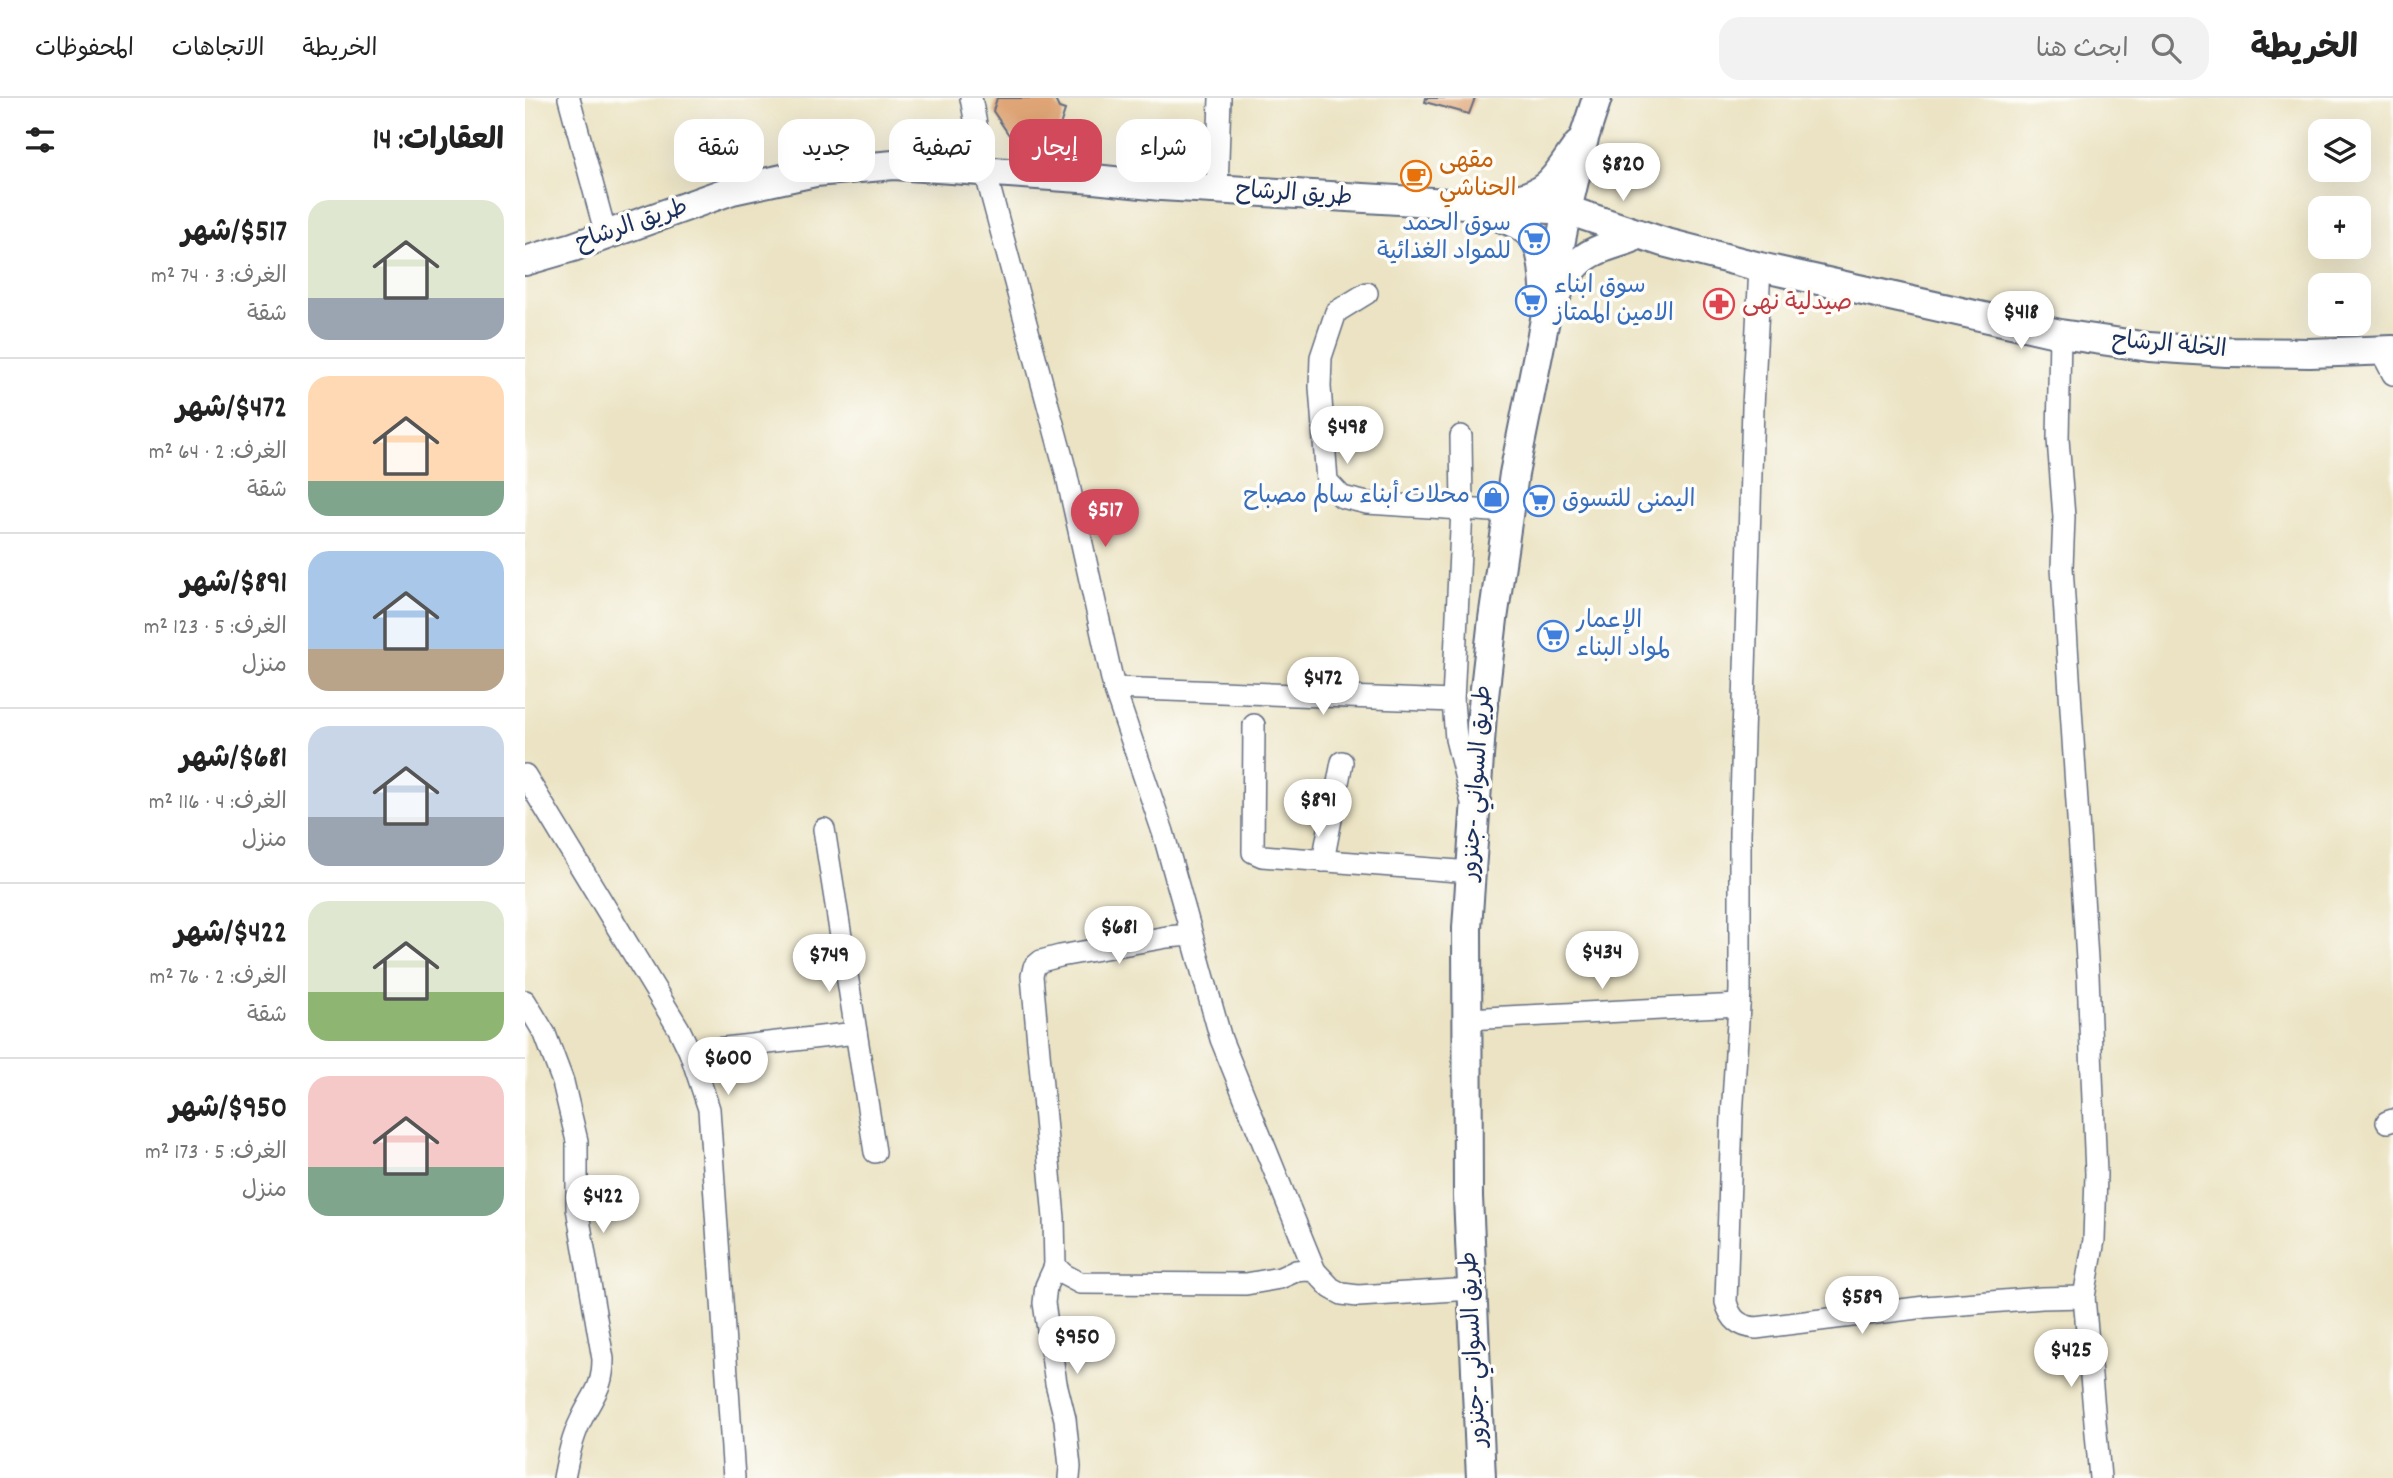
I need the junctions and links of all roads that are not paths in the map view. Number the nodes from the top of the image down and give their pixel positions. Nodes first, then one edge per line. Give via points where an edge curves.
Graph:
1 (569, 98) edge
2 (971, 98) edge
3 (1220, 98) edge
4 (1597, 98) edge
5 (975, 119) edge
6 (1584, 138) junction
7 (889, 166) edge
8 (995, 172) edge
9 (988, 182) edge
10 (1217, 190) junction
11 (1483, 207) junction
12 (1565, 220) junction
13 (1626, 233) junction
14 (606, 235) junction
15 (525, 261) edge
16 (1760, 267) junction
17 (1367, 293) dead end
18 (1547, 314) junction
19 (2060, 334) junction
20 (2389, 359) edge
21 (1461, 436) dead end
22 (1461, 509) junction
23 (1508, 512) junction
24 (1114, 688) junction
25 (1453, 701) junction
26 (1254, 725) dead end
27 (1342, 762) dead end
28 (525, 775) edge
29 (534, 811) edge
30 (1475, 812) junction
31 (824, 829) dead end
32 (1324, 860) junction
33 (1471, 872) junction
34 (1190, 935) junction
35 (525, 1000) edge
36 (1739, 1005) junction
37 (1468, 1019) junction
38 (856, 1034) junction
39 (690, 1052) junction
40 (875, 1153) dead end
41 (1055, 1266) junction
42 (1315, 1272) junction
43 (1472, 1289) junction
44 (2084, 1297) junction
45 (564, 1478) edge
46 (734, 1478) edge
47 (1069, 1478) edge
48 (1481, 1478) edge
49 (2100, 1478) edge

1 - 14 street
2 - 5 street
3 - 10 street
4 - 6 main road, طريق السواني -جنزور
6 - 11 main road via 1542,191
6 - 12 main road, طريق السواني -جنزور
6 - 13 main road via 1592,194 1602,211
7 - 14 main road, طريق الرشاح via 815,173 732,190
8 - 10 main road, طريق الرشاح
9 - 24 street via 1066,472
10 - 11 main road, طريق الرشاح
11 - 12 main road, طريق الرشاح
11 - 18 main road via 1538,241
12 - 13 main road, الخلة الرشاح
12 - 18 main road, طريق السواني -جنزور
13 - 16 main road, الخلة الرشاح
13 - 18 main road via 1577,264
14 - 15 main road, طريق الرشاح
16 - 19 main road, الخلة الرشاح
16 - 36 street via 1740,834
17 - 22 street via 1336,312 1321,357 1328,481 1342,498
18 - 23 main road, طريق السواني -جنزور
19 - 20 main road, الخلة الرشاح via 2148,347
19 - 44 street via 2062,567 2096,1174 2094,1240
21 - 22 street
22 - 23 street
22 - 25 street
23 - 30 main road, طريق السواني -جنزور via 1489,651
24 - 25 street
24 - 34 street via 1163,832
25 - 30 street via 1456,739
26 - 32 street via 1253,852
27 - 32 street
28 - 29 street
29 - 39 street
30 - 33 main road, طريق السواني -جنزور
31 - 38 street
32 - 33 street
33 - 37 main road, طريق السواني -جنزور
34 - 41 street via 1060,956 1034,967
34 - 42 street via 1220,1038
35 - 45 street via 545,1034 563,1082 577,1141 577,1208 603,1359 603,1379 580,1420
36 - 37 street
36 - 44 street via 1726,1302 1736,1323 1756,1328 1924,1307
37 - 43 main road, طريق السواني -جنزور
38 - 39 street
38 - 40 street
39 - 46 street via 709,1109
41 - 42 street via 1080,1283 1246,1284 1296,1271
41 - 47 street via 1044,1303 1065,1419
42 - 43 street via 1331,1288 1358,1296
43 - 48 main road, طريق السواني -جنزور
44 - 49 street

